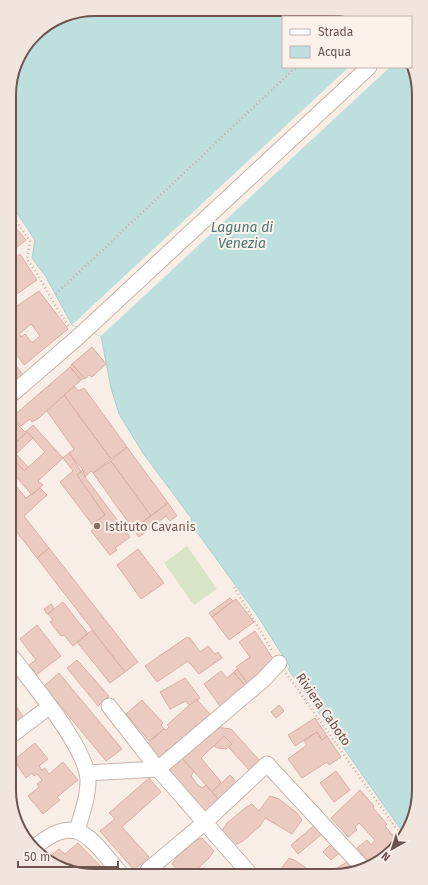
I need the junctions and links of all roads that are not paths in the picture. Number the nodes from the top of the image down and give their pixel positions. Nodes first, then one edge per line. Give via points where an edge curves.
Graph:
1 (368, 68) edge
2 (16, 391) edge
3 (16, 662) edge
4 (279, 663) road end
5 (109, 706) dead end
6 (49, 707) junction
7 (16, 732) edge
8 (158, 769) junction
9 (87, 773) junction
10 (204, 823) junction
11 (77, 830) junction
12 (39, 845) edge
13 (360, 864) edge
14 (117, 869) edge
15 (149, 869) edge
16 (243, 869) edge

1 - 2 street via 86,330
3 - 6 street
4 - 8 street via 263,680
5 - 8 street
6 - 7 street
6 - 9 street via 73,741
8 - 9 street
8 - 10 street
9 - 11 street via 86,798
10 - 13 street via 267,764
10 - 15 street
10 - 16 street
11 - 12 street via 56,832
11 - 14 street via 91,840

